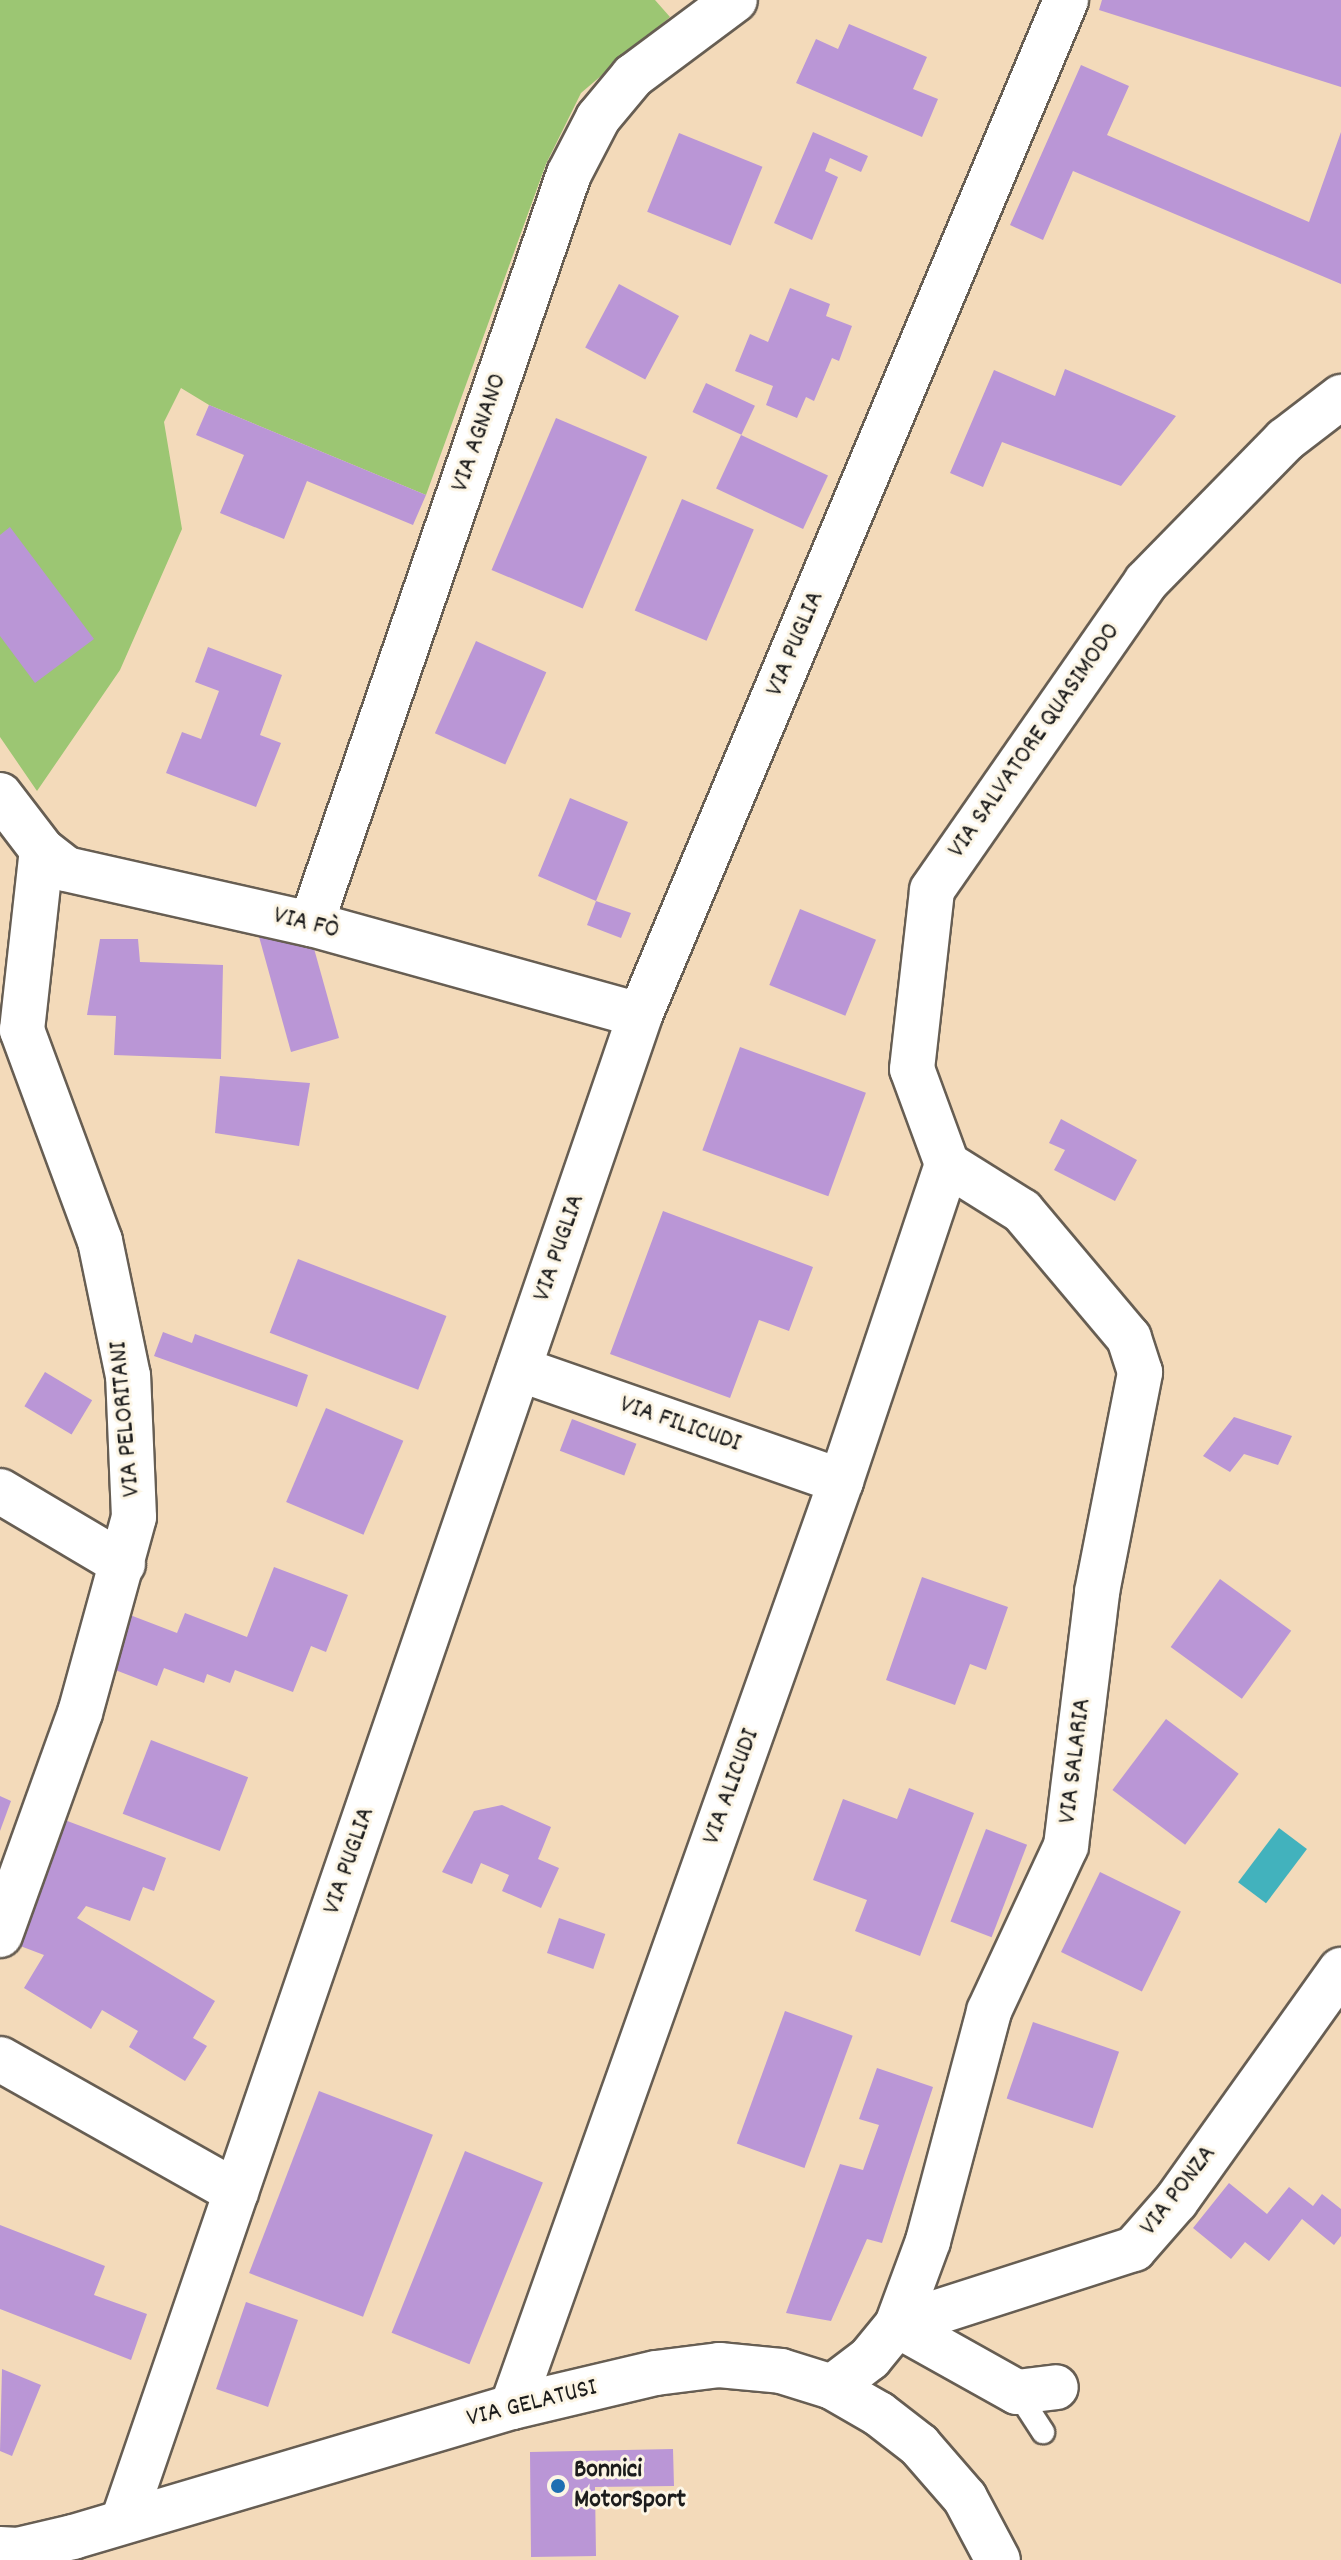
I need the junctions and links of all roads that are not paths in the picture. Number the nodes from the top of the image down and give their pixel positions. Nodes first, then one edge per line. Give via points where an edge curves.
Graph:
1 (735, 0) edge
2 (1066, 0) edge
3 (1341, 397) edge
4 (0, 795) edge
5 (42, 850) junction
6 (311, 924) junction
7 (640, 1015) junction
8 (11, 1027) edge
9 (947, 1164) junction
10 (519, 1369) junction
11 (841, 1481) junction
12 (0, 1491) edge
13 (123, 1564) junction
14 (0, 1935) edge
15 (1341, 1970) edge
16 (0, 2059) edge
17 (236, 2192) junction
18 (897, 2325) junction
19 (832, 2387) junction
20 (1036, 2390) joint
21 (512, 2407) junction
22 (1043, 2432) dead end
23 (123, 2521) junction
24 (0, 2549) edge
25 (998, 2560) edge

1 - 6 street, VIA AGNANO via 633,76 598,118 569,174
2 - 7 street, VIA PUGLIA
3 - 9 street, VIA SALVATORE QUASIMODO via 1285,440 1146,582 932,890 912,1069
4 - 5 street, VIA FÒ
5 - 6 street, VIA FÒ via 66,869
5 - 8 street, VIA PELORITANI
6 - 7 street, VIA FÒ
7 - 10 street, VIA PUGLIA
8 - 13 street, VIA PELORITANI via 100,1241 128,1376 134,1517
9 - 11 street, VIA ALICUDI
9 - 18 street, VIA SALARIA via 1022,1211 1129,1338 1140,1372 1097,1592 1066,1846 989,2011 928,2241
10 - 11 street, VIA FILICUDI
10 - 17 street, VIA PUGLIA
11 - 21 street, VIA ALICUDI
12 - 13 street
13 - 14 street, VIA PELORITANI via 80,1713
15 - 18 street, VIA PONZA via 1176,2201 1134,2249
16 - 17 street
17 - 23 street, VIA PUGLIA
18 - 19 street, VIA SALARIA via 870,2358
18 - 20 street
19 - 21 street, VIA GELATUSI via 781,2371 719,2365 656,2373
19 - 25 street, VIA GELATUSI via 919,2445 965,2498
20 - 22 lane
21 - 23 street, VIA GELATUSI
23 - 24 street, VIA GELATUSI via 18,2550

